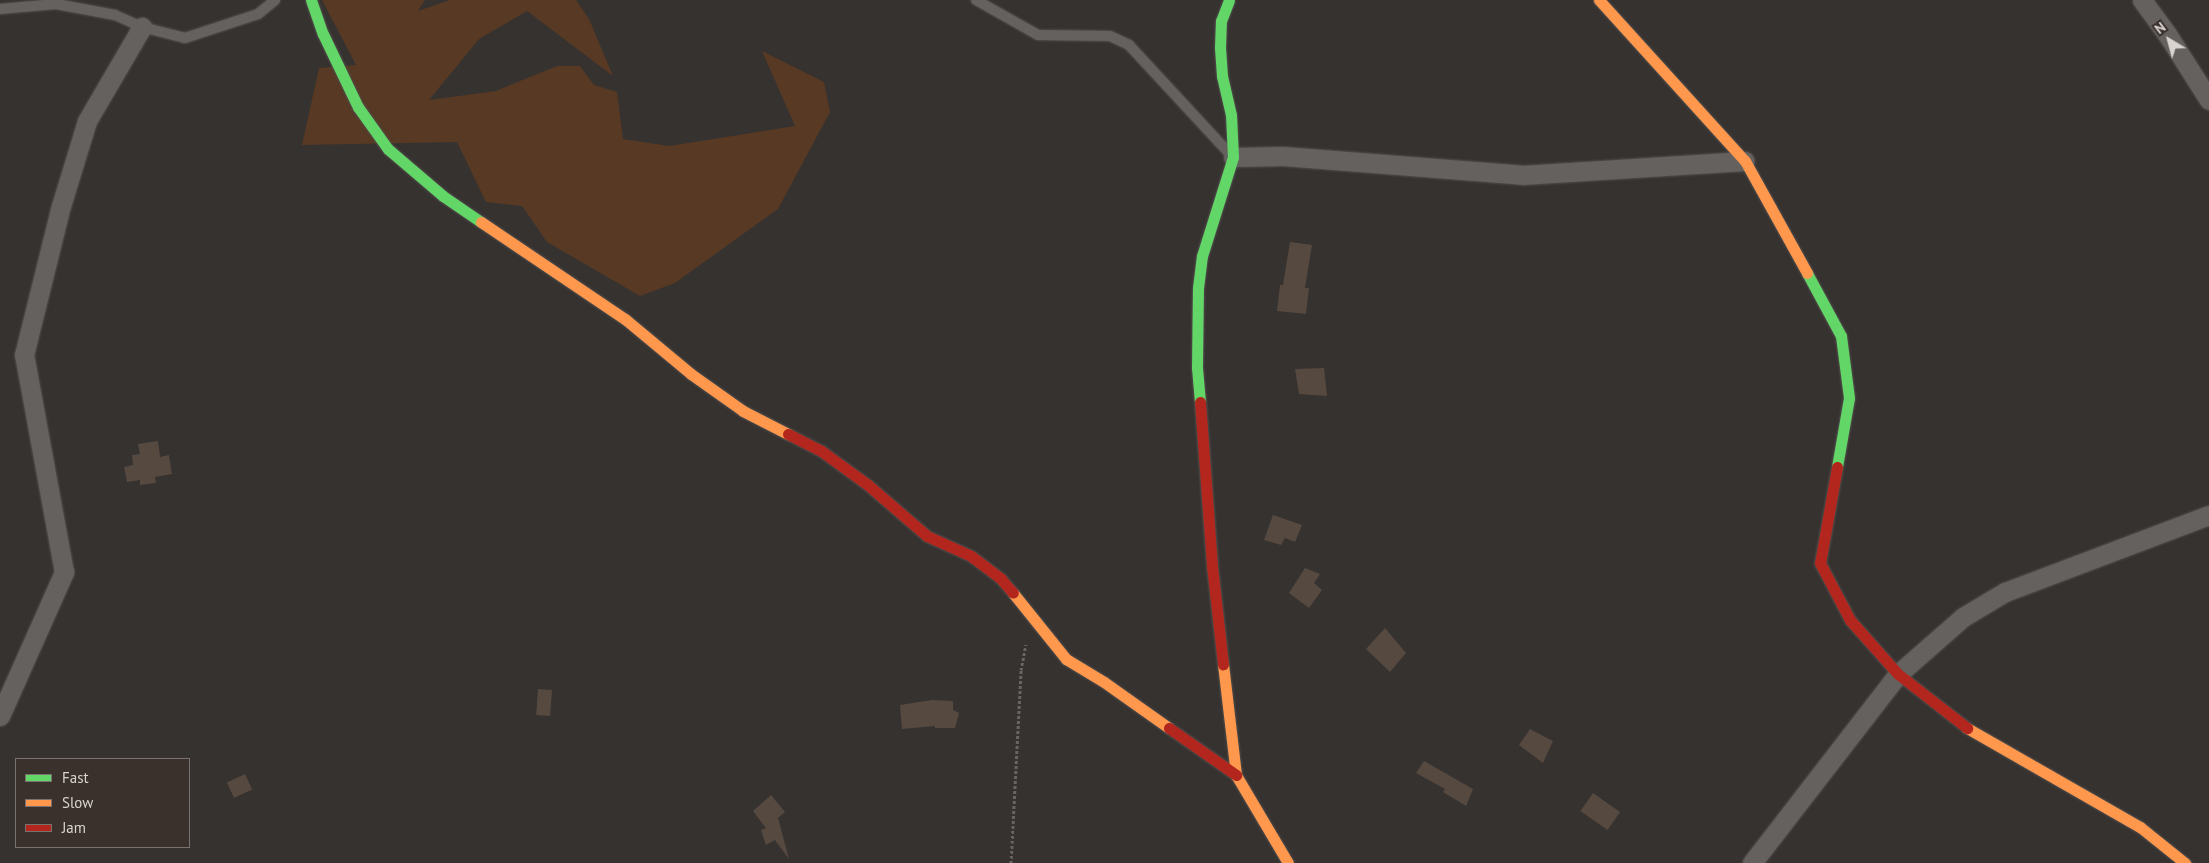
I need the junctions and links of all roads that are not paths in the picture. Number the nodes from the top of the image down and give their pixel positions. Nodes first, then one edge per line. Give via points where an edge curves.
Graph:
1 (275, 0) edge
2 (312, 0) edge
3 (976, 0) edge
4 (1229, 0) edge
5 (1599, 0) edge
6 (2142, 0) edge
7 (0, 9) edge
8 (142, 27) junction
9 (2209, 100) edge
10 (1233, 157) junction
11 (1745, 161) junction
12 (2209, 515) edge
13 (1898, 674) junction
14 (0, 716) edge
15 (1236, 775) junction
16 (1288, 863) edge
17 (1752, 863) edge
18 (2185, 863) edge

1 - 8 lane via 258,14 184,38
2 - 15 street via 323,34 358,107 388,149 443,196 625,320 743,411 820,450 868,485 927,536 971,556 1001,579 1066,659
3 - 10 lane via 1038,34 1110,36 1129,45
4 - 10 street via 1221,21 1220,48
5 - 11 street
6 - 9 street
7 - 8 lane via 56,4 115,14
8 - 14 street via 87,121 61,206 24,355 64,572
10 - 11 street via 1283,156 1522,175
10 - 15 street via 1202,256 1198,288 1197,366 1212,566
11 - 13 street via 1841,336 1849,398 1820,563 1850,620
12 - 13 street via 2005,592 1964,617
13 - 17 street
13 - 18 street via 1972,732 2140,827
15 - 16 street

